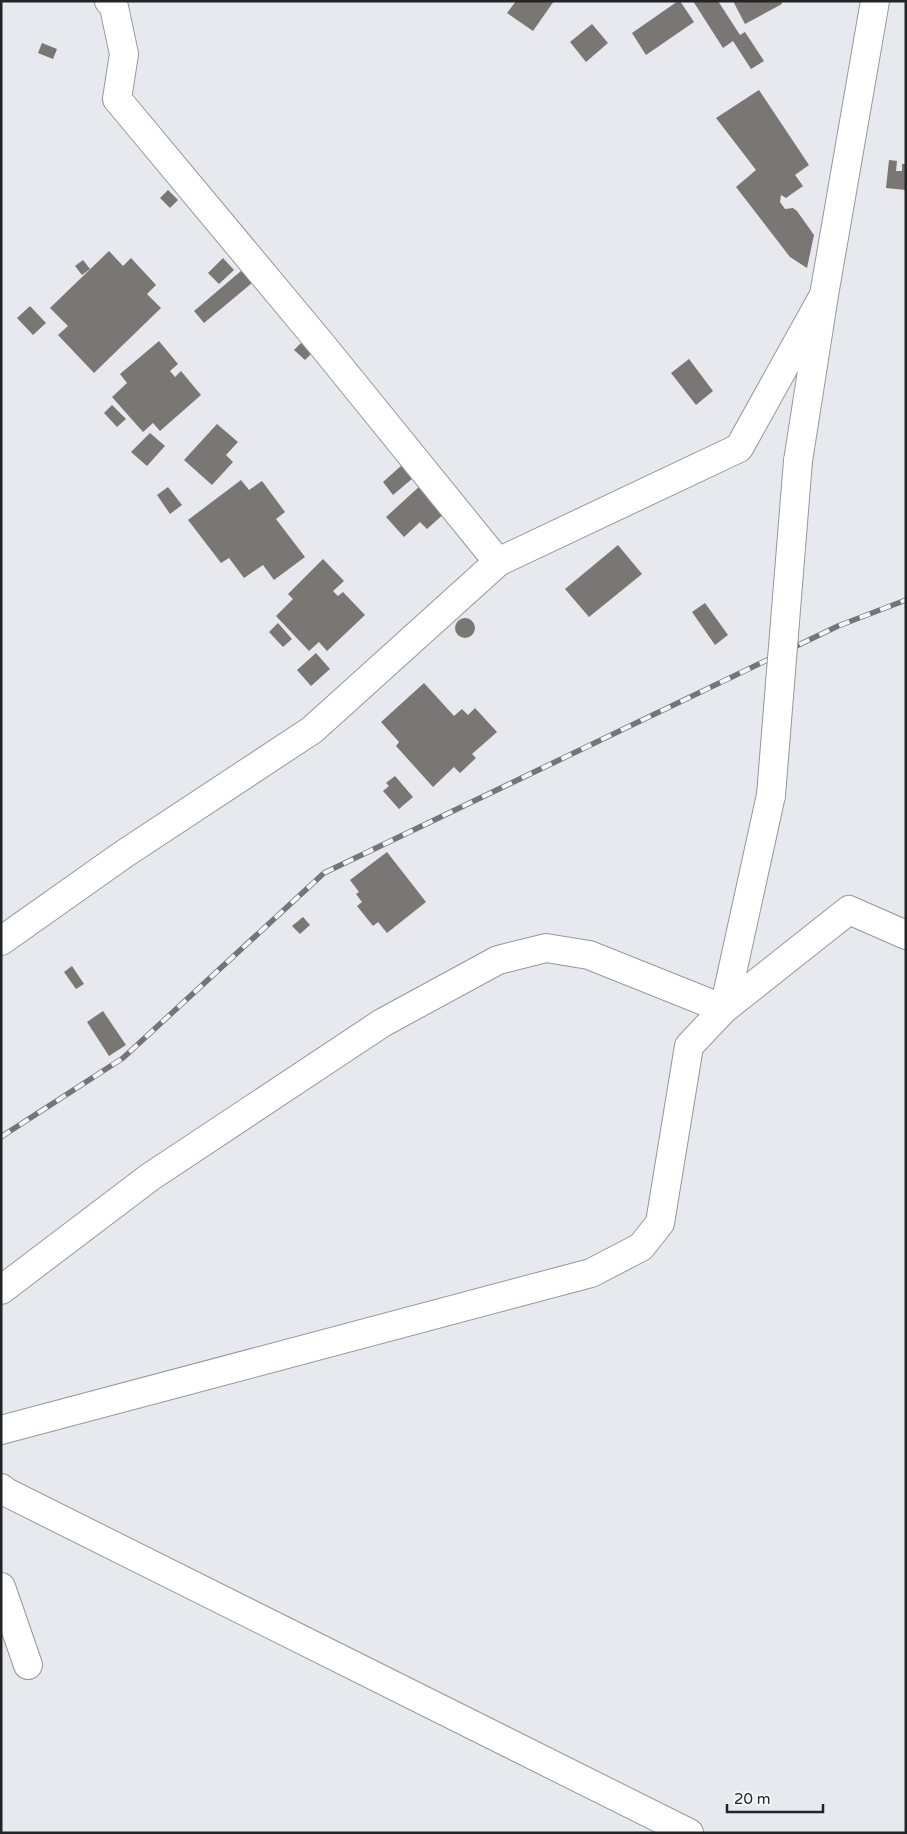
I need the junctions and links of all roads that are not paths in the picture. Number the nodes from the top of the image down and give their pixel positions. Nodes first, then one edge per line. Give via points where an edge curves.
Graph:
1 (109, 1) edge
2 (876, 1) edge
3 (824, 295) junction
4 (498, 562) junction
5 (906, 935) edge
6 (1, 941) edge
7 (724, 1009) junction
8 (1, 1290) edge
9 (1, 1430) edge
10 (1, 1488) edge
11 (1, 1587) edge
12 (28, 1665) dead end
13 (689, 1833) edge

1 - 4 street via 114,7 124,54 117,98
2 - 3 street
3 - 4 street via 739,448
3 - 7 street, bridge via 798,461 772,795
4 - 6 street via 312,730 124,854
5 - 7 street via 849,910
7 - 8 street via 589,955 546,948 498,960 382,1023 150,1177
7 - 9 street via 689,1046 660,1223 641,1247 592,1273
10 - 13 street
11 - 12 street

